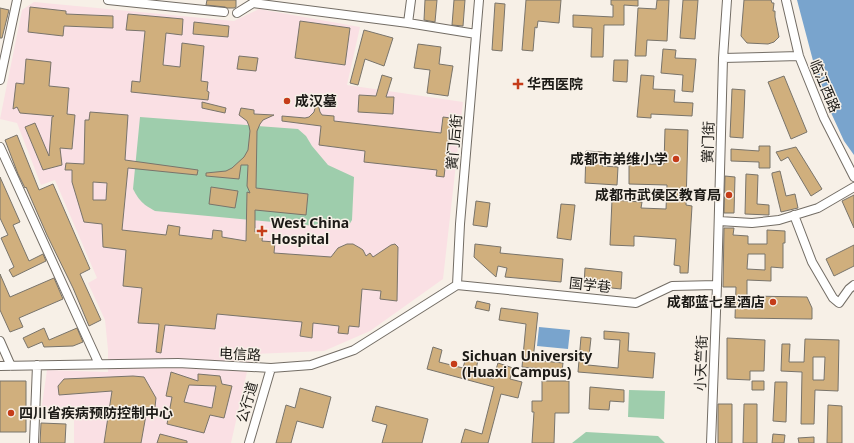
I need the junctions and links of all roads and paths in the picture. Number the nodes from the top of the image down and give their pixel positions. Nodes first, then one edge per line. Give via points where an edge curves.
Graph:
1 (17, 0) edge
2 (108, 0) edge
3 (411, 0) edge
4 (479, 0) edge
5 (727, 0) edge
6 (786, 0) edge
7 (224, 12) dead end
8 (237, 13) dead end
9 (408, 23) junction
10 (476, 34) junction
11 (799, 56) junction
12 (723, 58) junction
13 (0, 80) edge
14 (0, 147) edge
15 (854, 177) edge
16 (854, 187) edge
17 (794, 215) junction
18 (719, 221) junction
19 (456, 285) junction
20 (717, 285) junction
21 (854, 285) edge
22 (0, 341) edge
23 (99, 364) junction
24 (37, 365) junction
25 (0, 366) edge
26 (11, 366) junction
27 (271, 368) junction
28 (34, 443) edge
29 (249, 443) edge
30 (711, 443) edge

1 - 13 street
2 - 7 street
3 - 9 street
4 - 10 street, 黉门后街
5 - 12 street, 黉门街
6 - 11 street, 临江西路
8 - 9 street via 253,3
9 - 10 street
10 - 19 street, 黉门后街
11 - 12 street
11 - 15 street, 临江西路 via 824,118
12 - 18 street, 黉门街
14 - 23 street
16 - 17 street via 818,208
17 - 18 street via 779,220 752,223
17 - 21 street via 812,262 833,298 839,303
18 - 20 street, 黉门街
19 - 20 street, 国学巷 via 636,303 672,286
19 - 27 street, 电信路 via 354,350 311,364
20 - 30 street, 小天竺街
22 - 26 street
23 - 24 street, 电信路
23 - 27 street, 电信路 via 178,363
24 - 26 street, 电信路
24 - 28 street
25 - 26 street, 电信路
27 - 29 street, 公行道

